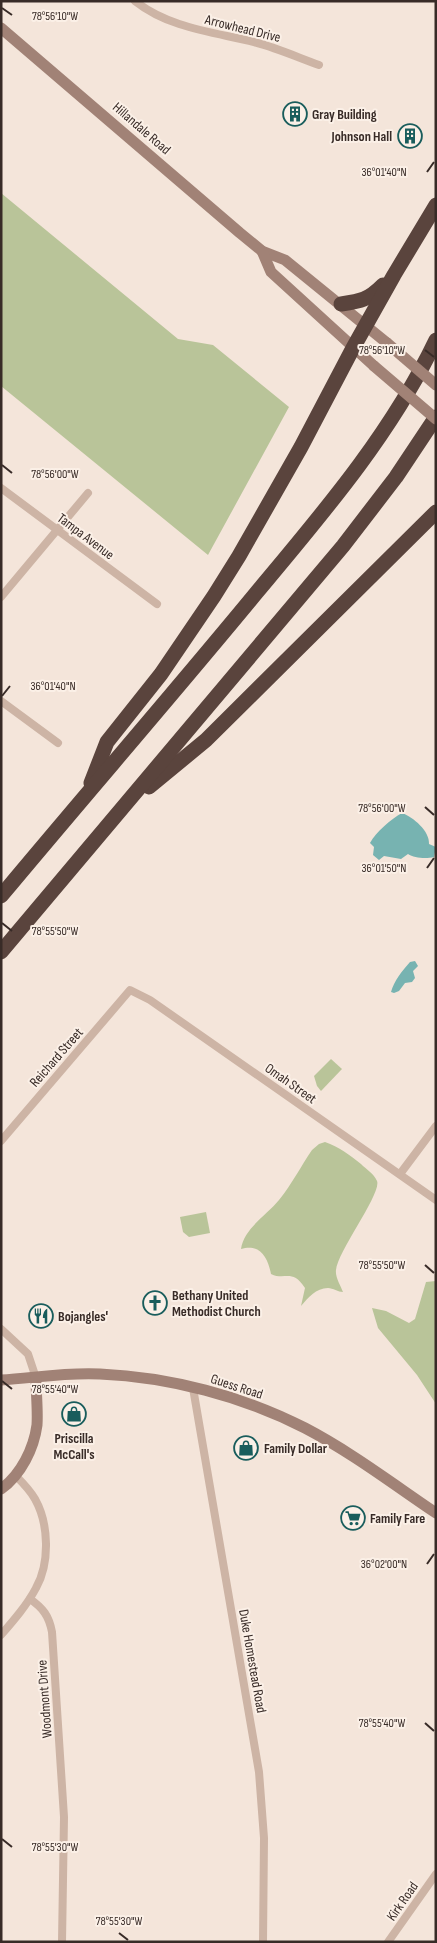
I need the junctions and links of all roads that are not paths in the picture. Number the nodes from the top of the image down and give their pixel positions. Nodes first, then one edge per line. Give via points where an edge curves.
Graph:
1 (135, 1) edge
2 (1, 28) edge
3 (319, 65) dead end
4 (436, 205) edge
5 (262, 251) junction
6 (394, 274) junction
7 (341, 304) junction
8 (366, 326) junction
9 (436, 340) edge
10 (353, 348) junction
11 (436, 385) edge
12 (436, 418) edge
13 (1, 488) edge
14 (88, 493) dead end
15 (436, 512) edge
16 (58, 530) junction
17 (1, 597) edge
18 (156, 604) dead end
19 (1, 701) edge
20 (58, 743) dead end
21 (87, 793) junction
22 (116, 816) junction
23 (1, 896) edge
24 (1, 952) edge
25 (130, 990) joint
26 (436, 1126) edge
27 (1, 1141) edge
28 (400, 1174) junction
29 (436, 1200) edge
30 (1, 1329) edge
31 (36, 1378) junction
32 (1, 1380) edge
33 (193, 1388) junction
34 (15, 1475) junction
35 (1, 1489) edge
36 (436, 1513) edge
37 (30, 1599) junction
38 (1, 1634) edge
39 (436, 1874) edge
40 (62, 1942) edge
41 (263, 1942) edge
42 (388, 1942) edge

1 - 3 street, Arrowhead Drive via 178,24 276,48
2 - 5 main road, Hillandale Road
4 - 6 highway
5 - 7 main road, Hillandale Road via 285,260
5 - 10 main road, Hillandale Road via 271,272
6 - 7 highway via 368,298
6 - 8 highway
7 - 8 main road, Hillandale Road
8 - 10 highway
8 - 11 main road, Hillandale Road, bridge
9 - 21 highway via 397,410 348,481
10 - 12 main road, Hillandale Road, bridge
10 - 21 highway via 283,479 214,596 161,674 107,742
12 - 22 highway via 343,546
13 - 16 street, Tampa Avenue
14 - 16 street
15 - 22 highway via 206,740
16 - 17 street
16 - 18 street, Tampa Avenue
19 - 20 street
21 - 23 highway
22 - 24 highway
25 - 27 street, Reichard Street
25 - 28 street, Omah Street via 150,1000
26 - 28 street
28 - 29 street, Omah Street
30 - 31 street via 28,1354
31 - 32 main road, Guess Road
31 - 33 main road, Guess Road via 116,1375
31 - 34 main road via 35,1434 27,1458
33 - 36 main road, Guess Road via 247,1404 304,1428
33 - 41 street, Duke Homestead Road via 259,1772 264,1838
34 - 35 main road
34 - 37 street via 35,1499 46,1540 42,1571
37 - 38 street
37 - 40 street, Woodmont Drive via 44,1611 52,1632 64,1817
39 - 42 street, Kirk Road

